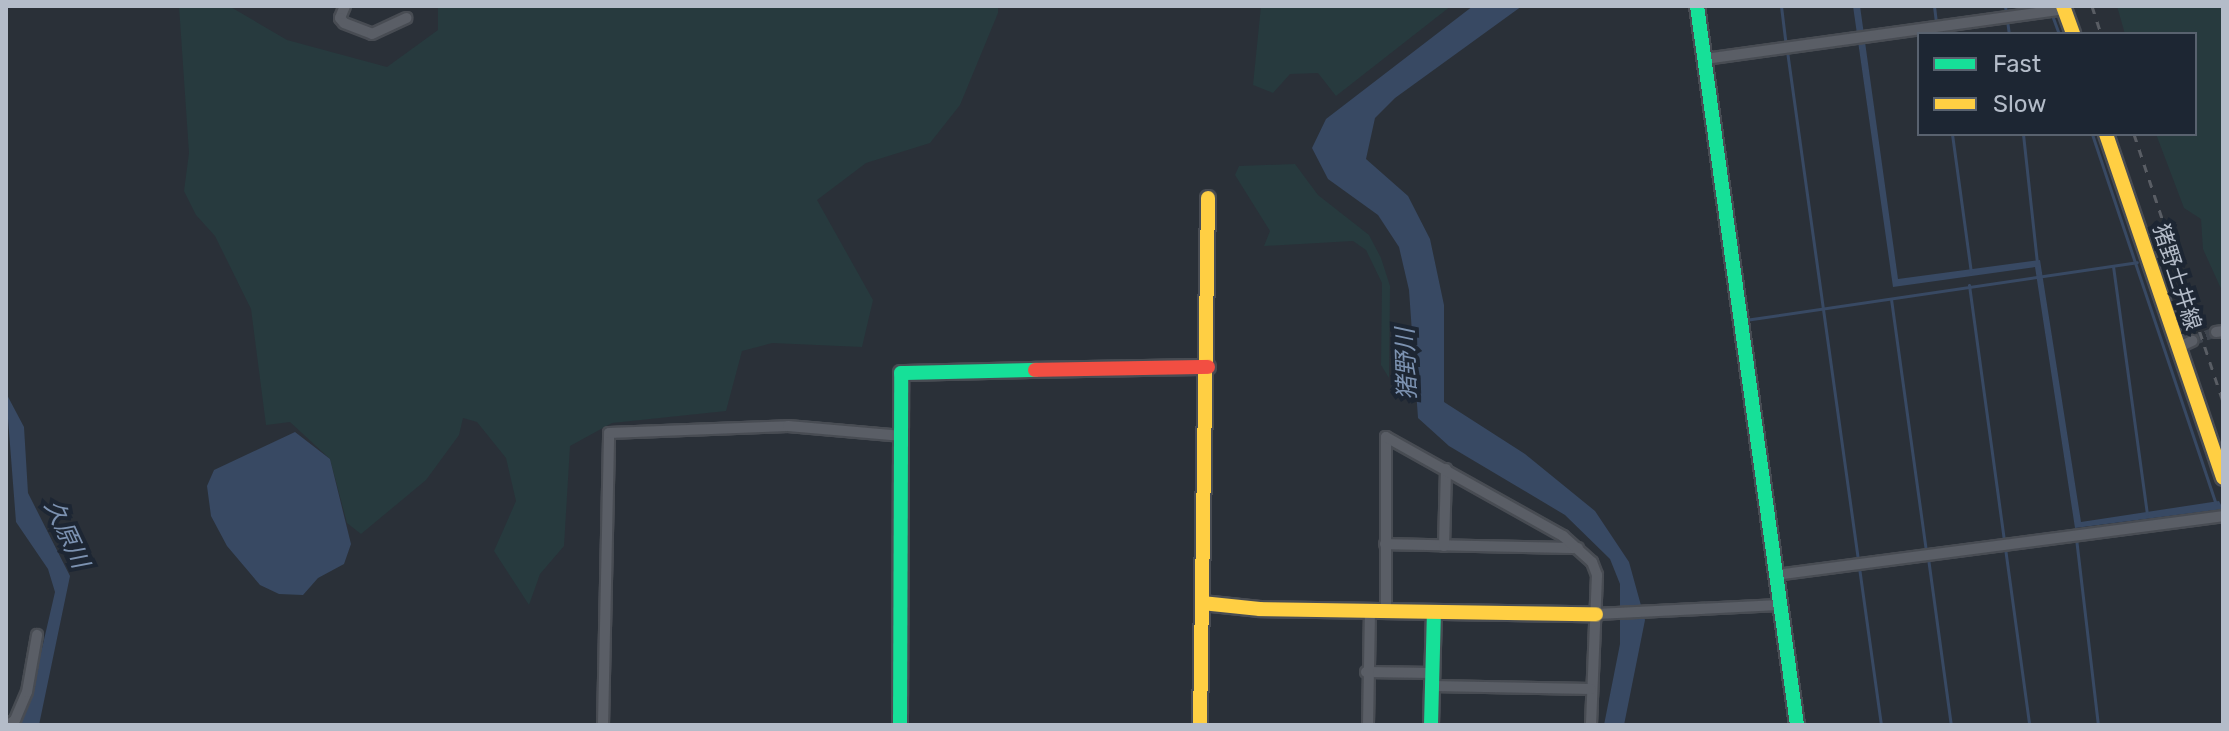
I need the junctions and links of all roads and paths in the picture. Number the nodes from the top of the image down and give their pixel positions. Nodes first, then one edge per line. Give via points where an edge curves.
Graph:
1 (345, 6) edge
2 (1697, 6) edge
3 (2064, 7) edge
4 (406, 18) dead end
5 (2072, 32) edge
6 (1705, 59) junction
7 (2107, 136) edge
8 (1208, 198) dead end
9 (2192, 341) tunnel mouth
10 (2177, 348) junction
11 (1208, 367) junction
12 (903, 436) junction
13 (1446, 469) junction
14 (2223, 478) edge
15 (2223, 516) edge
16 (1385, 544) junction
17 (1444, 546) junction
18 (1578, 548) junction
19 (1776, 575) junction
20 (1202, 603) junction
21 (1779, 605) junction
22 (1378, 610) junction
23 (1434, 612) junction
24 (1603, 614) junction
25 (37, 635) dead end
26 (1366, 672) junction
27 (1432, 680) junction
28 (1591, 689) junction
29 (8, 725) edge
30 (603, 725) edge
31 (900, 725) edge
32 (1200, 725) edge
33 (1368, 725) edge
34 (1431, 725) edge
35 (1591, 725) edge
36 (1797, 725) edge

1 - 4 street via 340,18 344,23 372,34
2 - 6 street
3 - 5 street
3 - 6 street
6 - 19 street
7 - 10 street, 猪野土井線
8 - 11 street
9 - 10 street
10 - 14 street, 猪野土井線
11 - 12 street via 901,373
11 - 20 street
12 - 30 street via 788,426 609,433
12 - 31 street
13 - 16 street via 1386,437
13 - 17 street
13 - 18 street
15 - 19 street
16 - 17 street
16 - 22 street
17 - 18 street
18 - 24 street via 1597,575
19 - 21 street
20 - 22 street
20 - 32 street
21 - 24 street
21 - 36 street
22 - 23 street
22 - 26 street
23 - 24 street
23 - 27 street
24 - 28 street
25 - 29 street via 27,692
26 - 27 street
26 - 33 street
27 - 28 street
27 - 34 street
28 - 35 street

